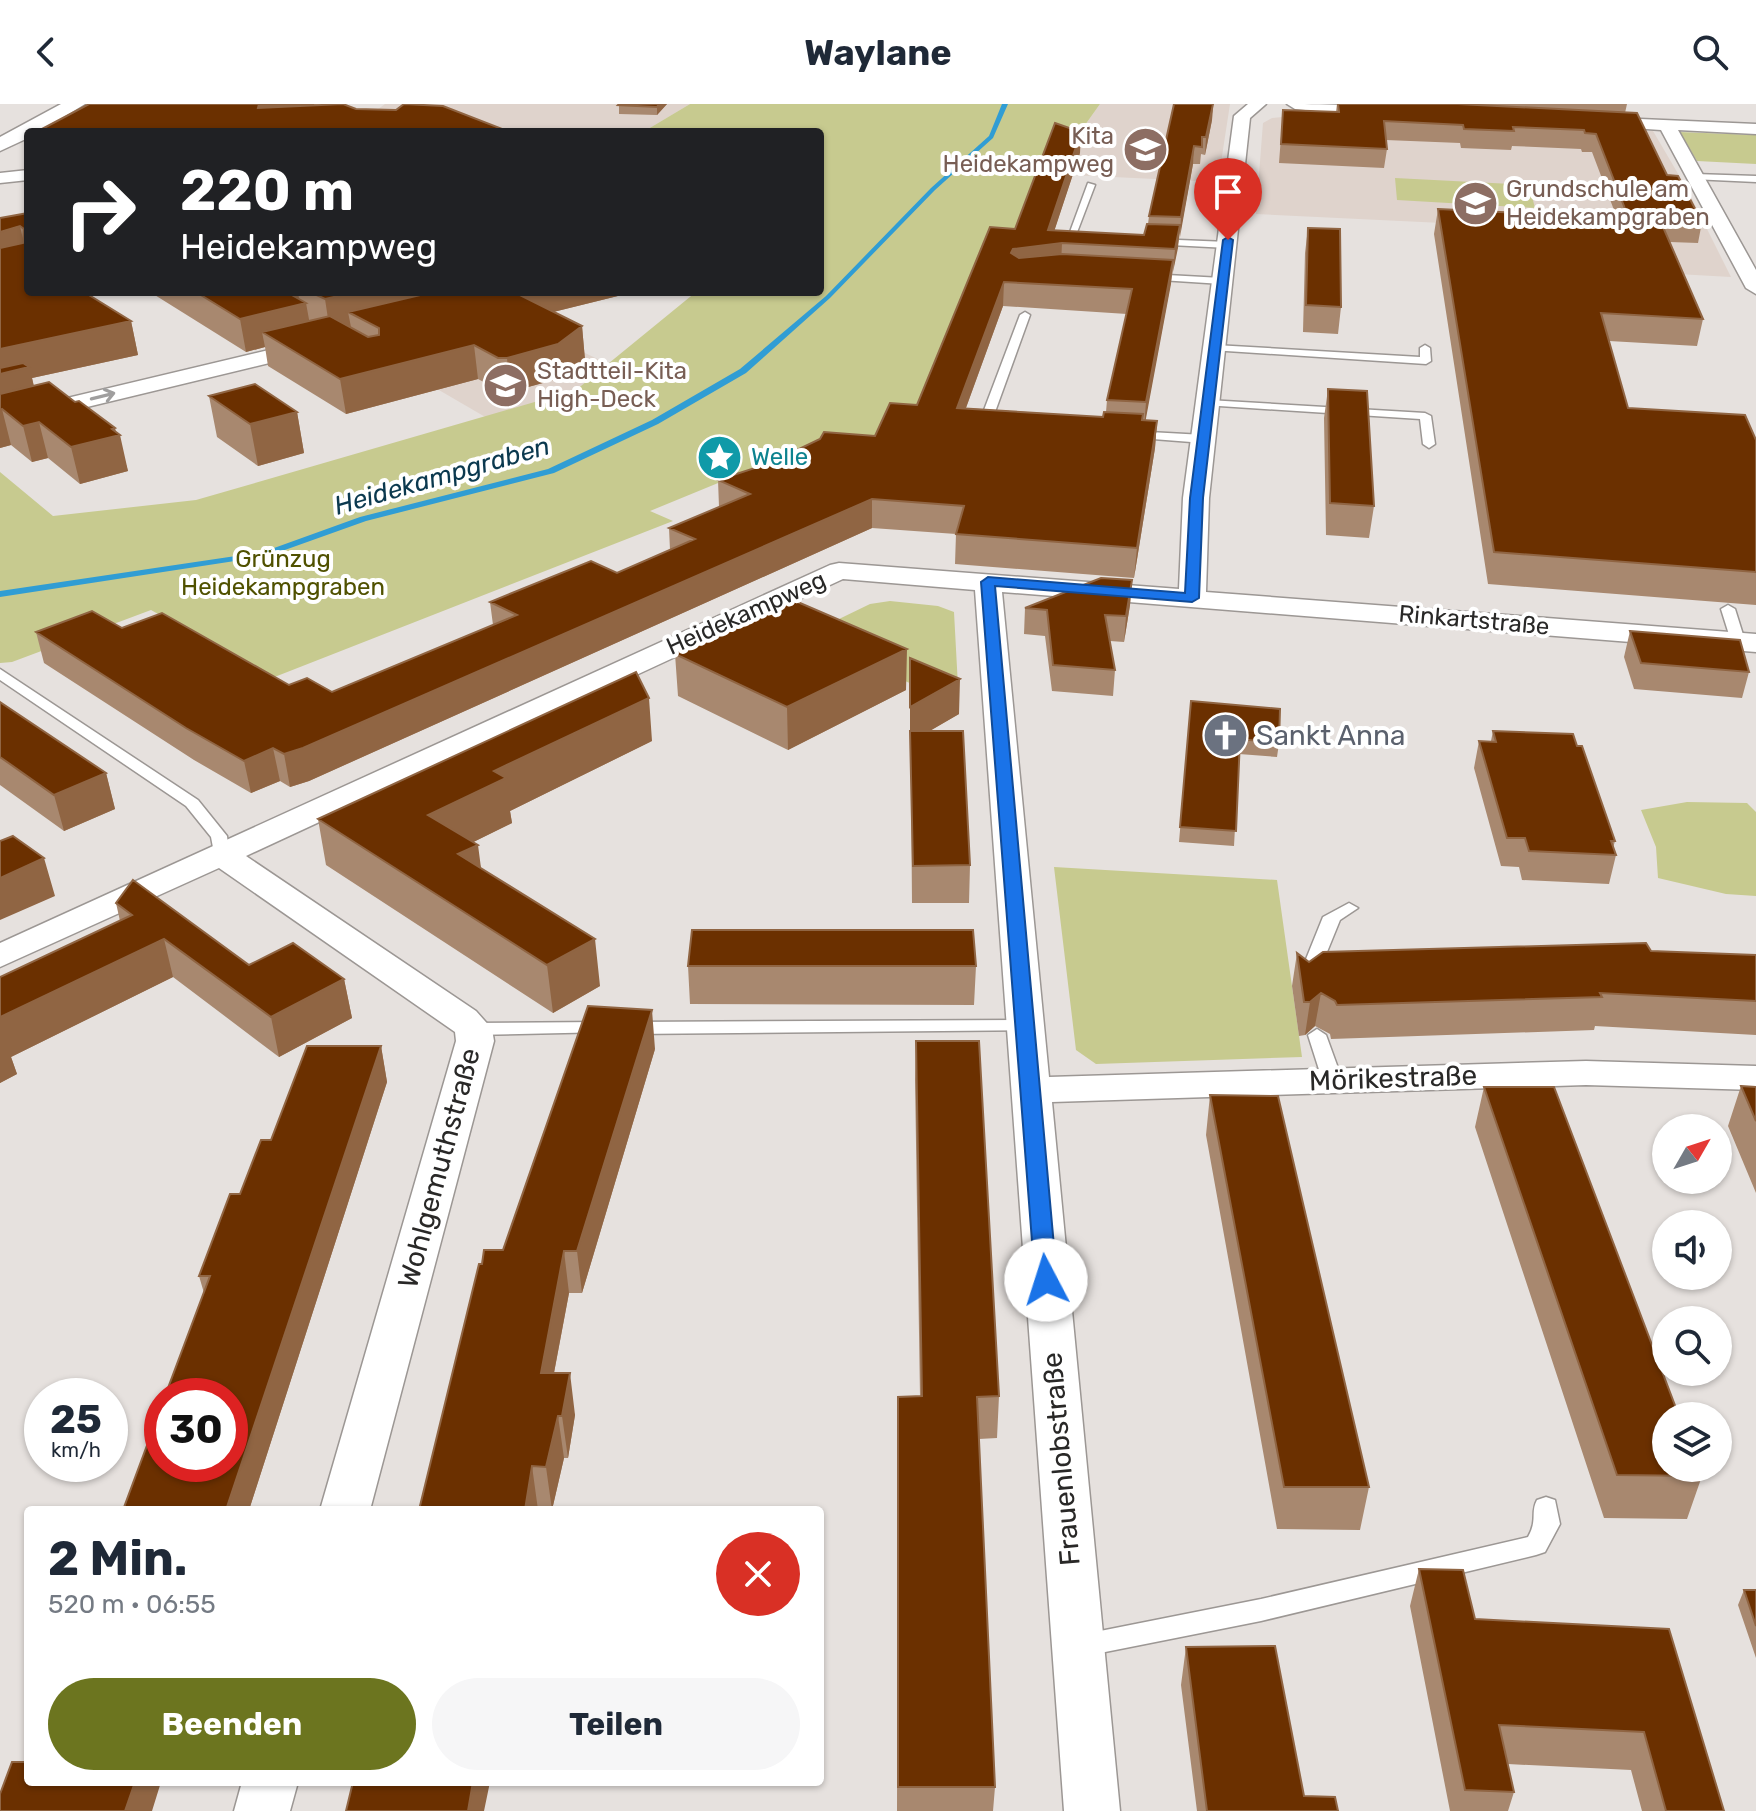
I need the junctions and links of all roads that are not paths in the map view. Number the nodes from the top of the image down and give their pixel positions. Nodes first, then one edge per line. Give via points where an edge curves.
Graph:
1 (46, 104) edge
2 (75, 104) edge
3 (1258, 104) edge
4 (1295, 104) edge
5 (1387, 110) edge
6 (1584, 122) edge
7 (1667, 126) junction
8 (32, 128) edge
9 (0, 129) edge
10 (1756, 129) edge
11 (24, 132) edge
12 (1, 145) edge
13 (24, 175) edge
14 (1695, 177) junction
15 (0, 178) edge
16 (1756, 179) edge
17 (1091, 185) dead end
18 (1102, 239) edge
19 (1149, 241) edge
20 (1228, 245) junction
21 (1135, 276) edge
22 (1222, 281) junction
23 (1755, 285) edge
24 (1025, 315) edge
25 (332, 340) edge
26 (1215, 348) junction
27 (1425, 348) dead end
28 (1208, 403) junction
29 (0, 421) edge
30 (1000, 427) edge
31 (1110, 433) edge
32 (1204, 439) junction
33 (1429, 444) dead end
34 (988, 582) junction
35 (1192, 598) junction
36 (1728, 609) edge
37 (1747, 642) edge
38 (0, 673) edge
39 (221, 854) junction
40 (1349, 908) dead end
41 (0, 956) edge
42 (1305, 986) edge
43 (1024, 1026) junction
44 (473, 1029) junction
45 (1317, 1035) dead end
46 (1756, 1078) edge
47 (1332, 1079) junction
48 (1030, 1090) junction
49 (346, 1506) edge
50 (1546, 1507) dead end
51 (1078, 1647) junction
52 (269, 1786) edge
53 (262, 1811) edge
54 (1092, 1811) edge

1 - 9 main road
2 - 8 main road
3 - 20 street via 1242,116
4 - 5 street
6 - 7 street
7 - 10 street
7 - 14 street
11 - 12 main road
13 - 15 street
14 - 16 lane
14 - 23 street
17 - 18 lane via 1070,238
19 - 20 lane
20 - 22 street
21 - 22 lane
22 - 26 street
24 - 30 lane via 984,426
29 -> 25 street
26 - 27 lane via 1426,361
26 - 28 street
28 - 32 street
28 - 33 lane via 1425,416
31 - 32 lane
32 - 35 street via 1193,530
34 - 35 street, Heidekampweg
34 - 39 street, Heidekampweg via 860,571 821,577
34 - 43 street, Frauenlobstraße
35 - 37 street, Rinkartstraße
36 - 37 lane
38 - 39 lane via 192,803 219,836
39 - 41 street, Heidekampweg
39 - 44 street, Wohlgemuthstraße
40 - 42 lane via 1332,917
43 - 44 lane
43 - 48 street, Frauenlobstraße
44 - 49 street, Wohlgemuthstraße via 475,1041
45 - 47 lane
46 - 47 street, Mörikestraße via 1586,1073
47 - 48 street, Mörikestraße
48 - 51 street, Frauenlobstraße
50 - 51 lane via 1548,1524 1536,1545
51 - 54 street, Frauenlobstraße
52 - 53 street

